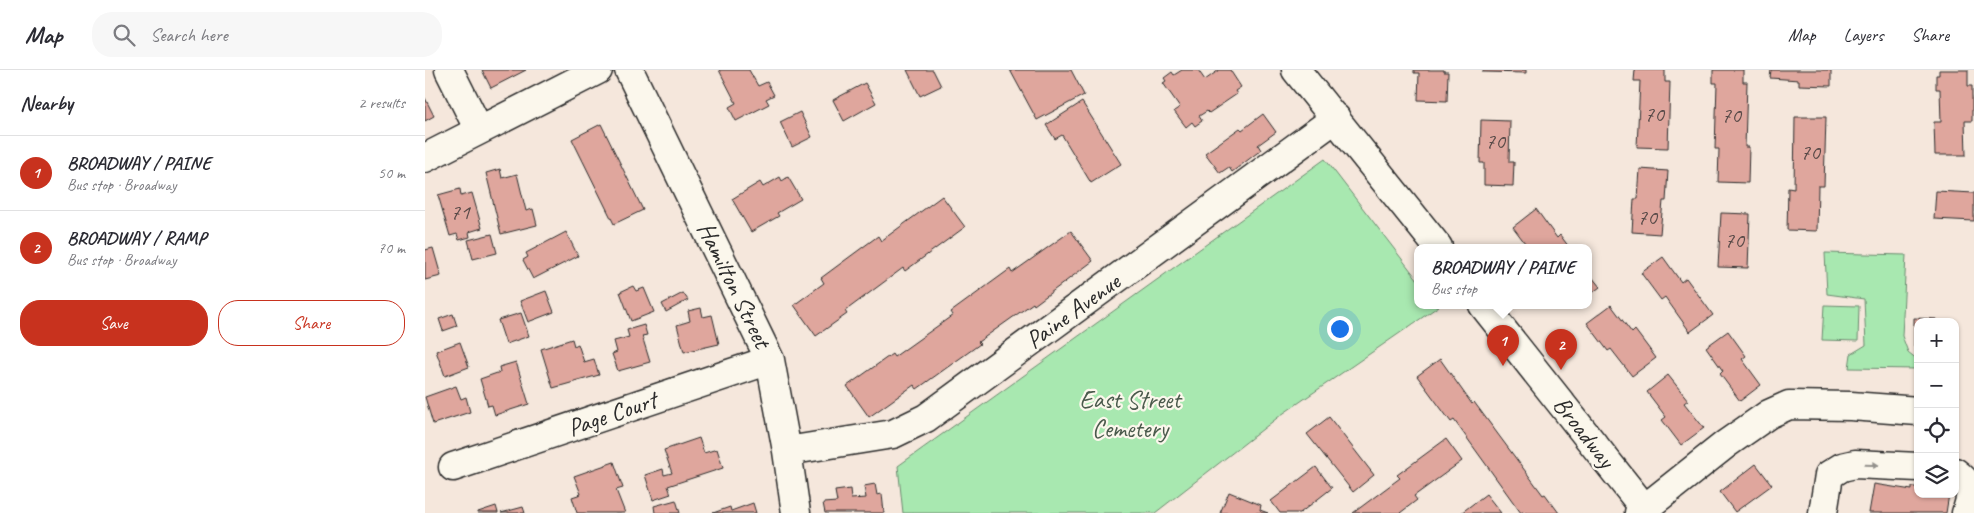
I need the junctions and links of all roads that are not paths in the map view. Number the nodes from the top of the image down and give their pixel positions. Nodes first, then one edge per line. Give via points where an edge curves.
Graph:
1 (449, 70) edge
2 (598, 70) edge
3 (629, 70) edge
4 (1296, 70) edge
5 (1336, 118) junction
6 (479, 130) junction
7 (425, 158) edge
8 (1436, 244) edge
9 (1486, 309) edge
10 (771, 360) junction
11 (1914, 411) edge
12 (787, 451) junction
13 (453, 467) dead end
14 (1914, 467) edge
15 (1959, 475) edge
16 (1644, 512) edge
17 (795, 513) edge
18 (1823, 513) edge
19 (1966, 513) edge

1 - 6 street
2 - 6 street
3 - 10 street, Hamilton Street
4 - 5 street
5 - 8 street
5 - 12 street, Paine Avenue via 926,418 893,434
6 - 7 street
9 - 16 street, Broadway
10 - 12 street, Hamilton Street
10 - 13 street, Page Court
11 - 16 street via 1789,405 1769,414 1726,444
12 - 17 street, Hamilton Street
18 -> 14 street via 1829,475 1842,467 1855,464
15 - 19 street via 1967,482 1971,497

